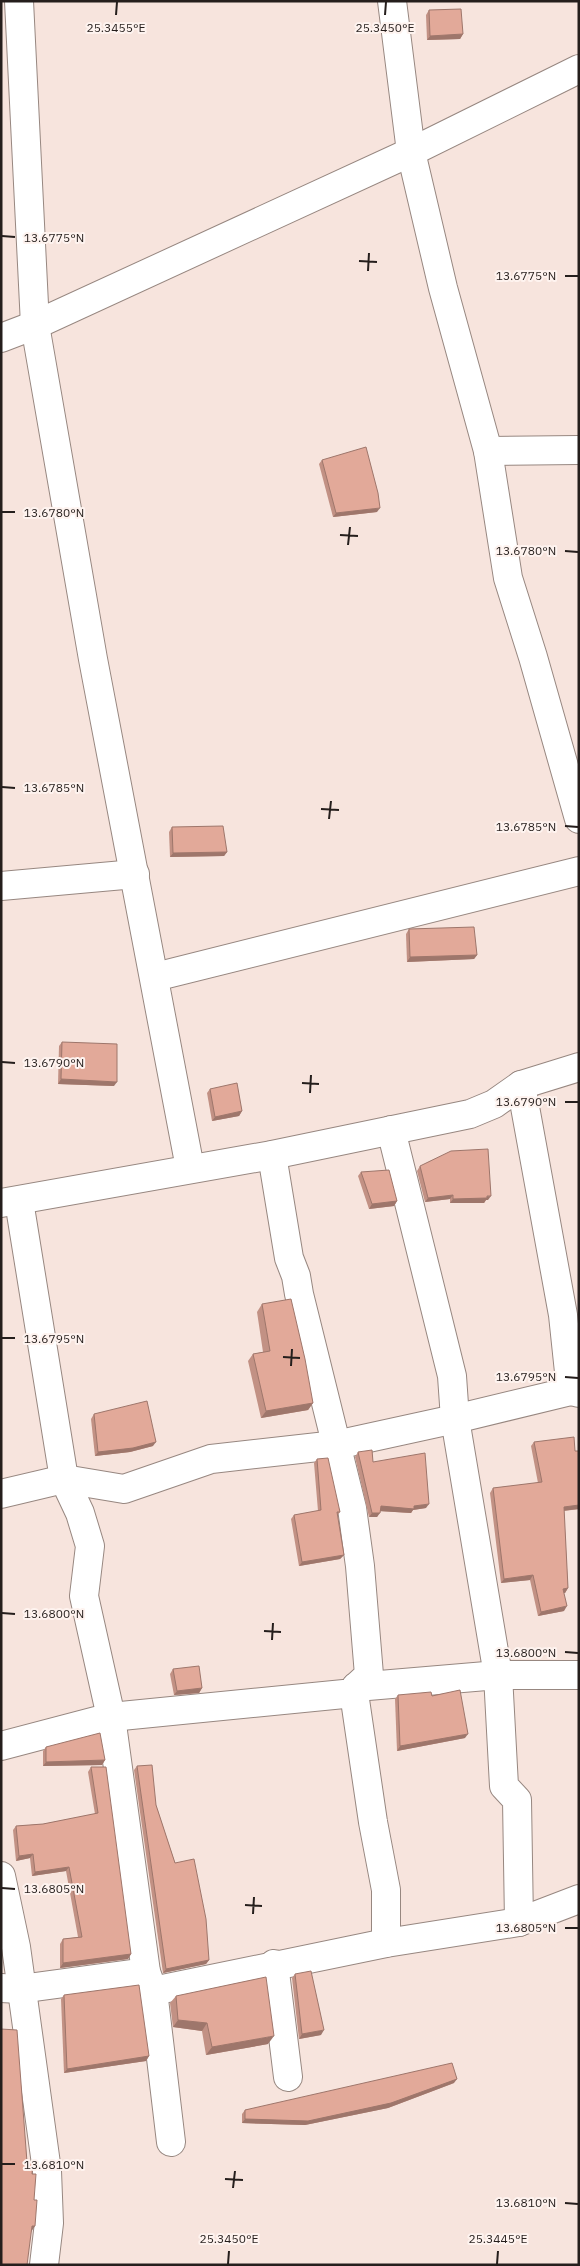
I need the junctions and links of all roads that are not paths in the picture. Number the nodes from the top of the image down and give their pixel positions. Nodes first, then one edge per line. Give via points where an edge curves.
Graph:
1 (19, 1) edge
2 (392, 1) edge
3 (579, 69) edge
4 (411, 152) junction
5 (35, 325) junction
6 (1, 338) edge
7 (579, 450) edge
8 (488, 451) junction
9 (572, 770) edge
10 (579, 819) edge
11 (579, 871) edge
12 (135, 874) junction
13 (1, 886) edge
14 (154, 977) junction
15 (579, 1067) edge
16 (521, 1085) junction
17 (392, 1130) junction
18 (272, 1155) junction
19 (190, 1168) junction
20 (10, 1202) edge
21 (571, 1313) edge
22 (575, 1392) edge
23 (455, 1419) junction
24 (336, 1445) junction
25 (64, 1479) junction
26 (1, 1494) edge
27 (498, 1674) junction
28 (579, 1675) edge
29 (355, 1690) junction
30 (111, 1717) junction
31 (1, 1746) edge
32 (1, 1876) edge
33 (579, 1899) edge
34 (519, 1922) junction
35 (386, 1943) junction
36 (274, 1964) junction
37 (150, 1982) junction
38 (11, 1988) edge
39 (288, 2077) dead end
40 (171, 2142) dead end
41 (44, 2265) edge

1 - 5 street
2 - 4 street
3 - 4 street
4 - 5 street
4 - 8 street via 443,288
5 - 6 street
5 - 12 street via 93,659
7 - 8 street
8 - 9 street via 508,578
9 - 10 street
11 - 14 street
12 - 13 street
12 - 14 street
14 - 19 street
15 - 16 street
16 - 17 street via 494,1104 470,1114
16 - 21 street
17 - 18 street
17 - 23 street via 452,1376
18 - 19 street
18 - 24 street via 289,1258
19 - 20 street
20 - 25 street
21 - 22 street
22 - 23 street
23 - 24 street
23 - 27 street
24 - 25 street via 211,1459 124,1489
24 - 29 street via 352,1508 369,1675
25 - 26 street
25 - 30 street via 80,1512 90,1546 84,1596
27 - 28 street
27 - 29 street
27 - 34 street via 504,1786 518,1800
29 - 30 street
29 - 35 street via 386,1890
30 - 31 street
30 - 37 street
32 - 38 street via 16,1948
33 - 34 street
34 - 35 street
35 - 36 street
36 - 37 street
36 - 39 street
37 - 38 street
37 - 40 street
38 - 41 street via 47,2170 49,2223

